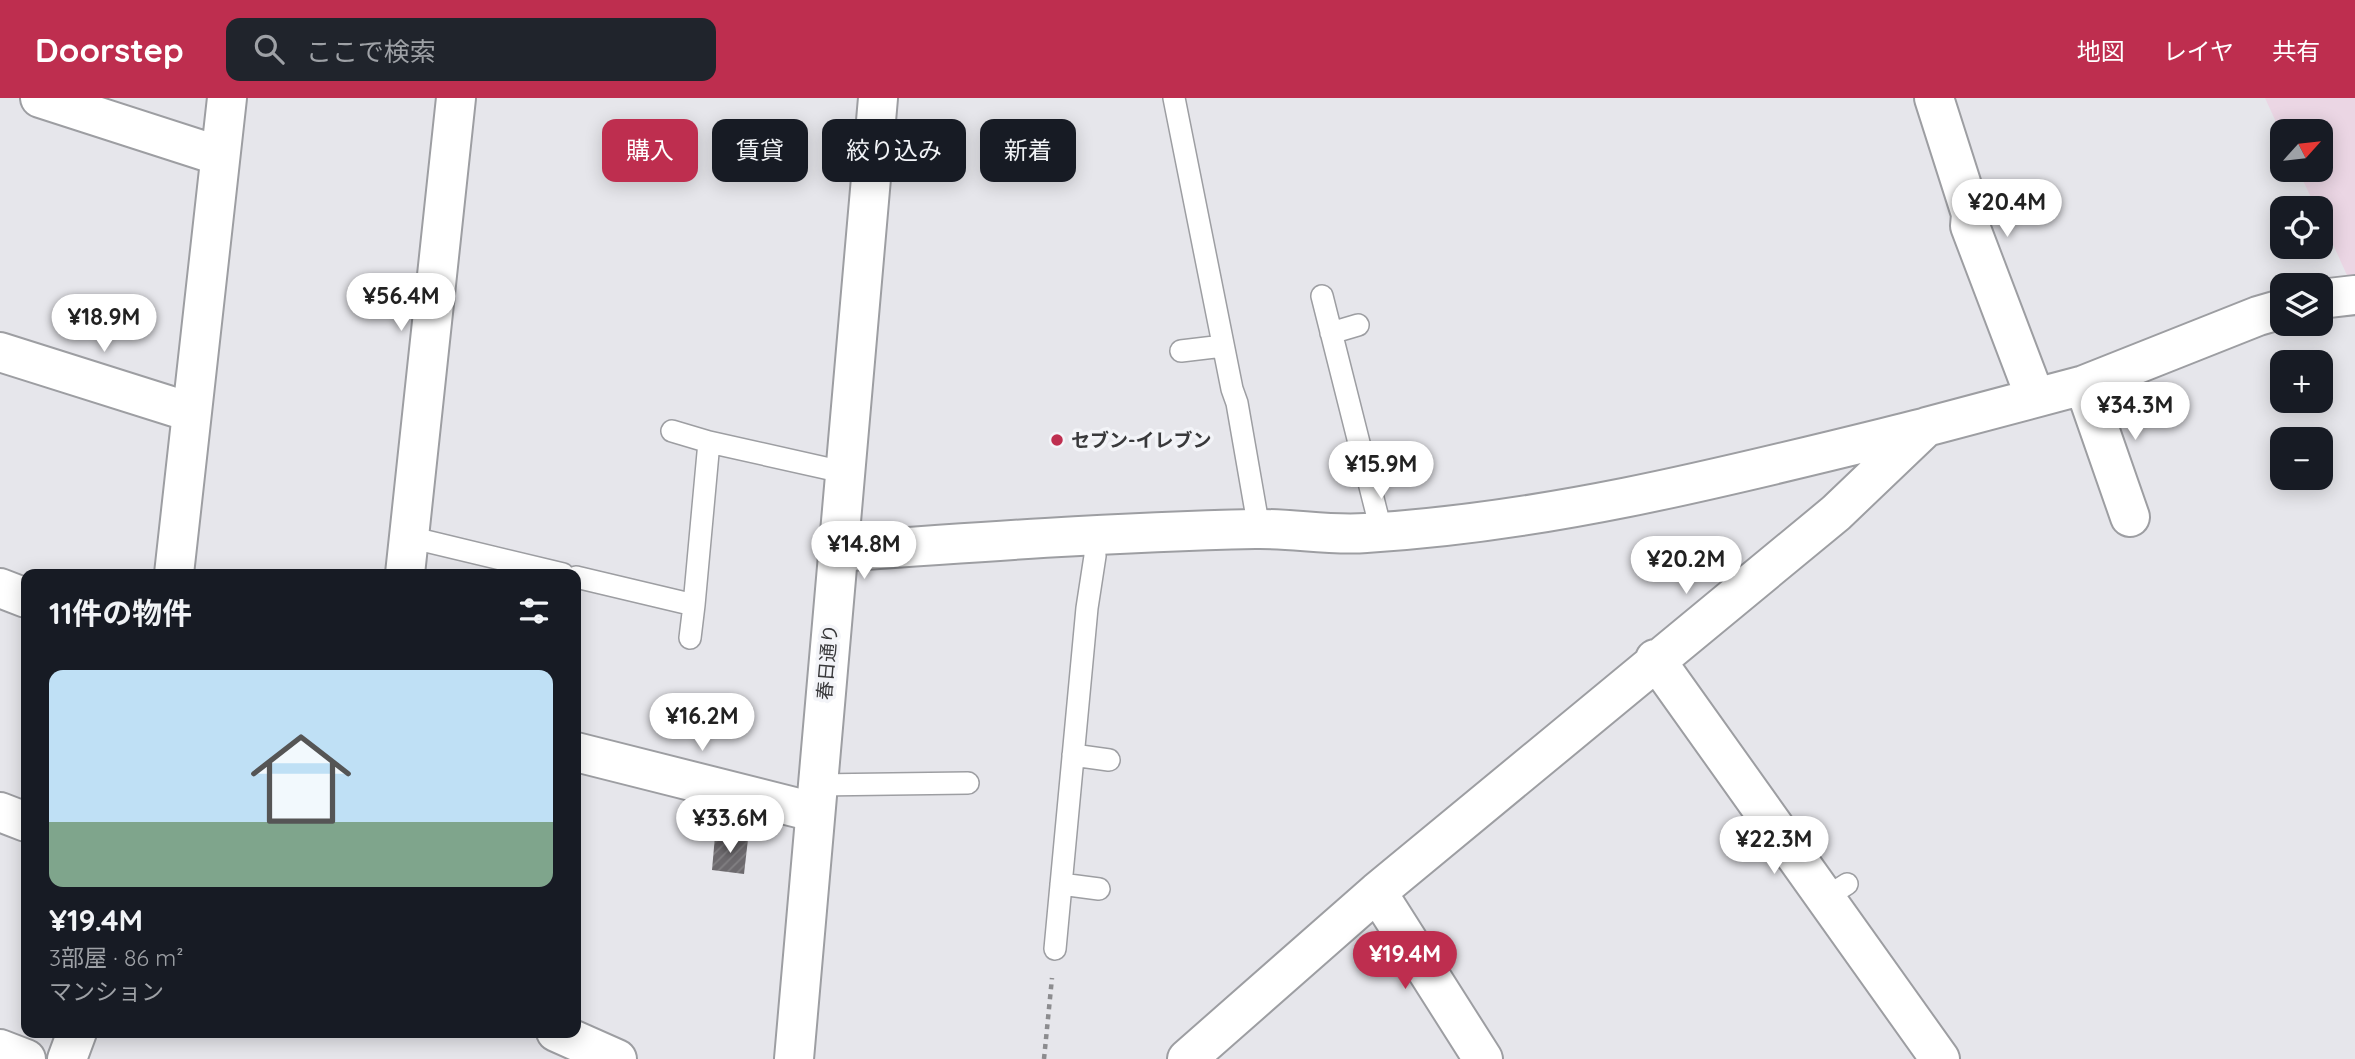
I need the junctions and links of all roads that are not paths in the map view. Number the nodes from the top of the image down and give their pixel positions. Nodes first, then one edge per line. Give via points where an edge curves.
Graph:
1 (40, 98) edge
2 (227, 98) edge
3 (456, 98) edge
4 (877, 98) edge
5 (1174, 98) edge
6 (1934, 98) edge
7 (220, 156) junction
8 (2355, 295) edge
9 (1322, 296) dead end
10 (2333, 298) edge
11 (2270, 312) edge
12 (1358, 325) dead end
13 (1331, 332) junction
14 (1223, 346) junction
15 (1181, 351) dead end
16 (0, 352) edge
17 (2084, 385) junction
18 (2035, 397) junction
19 (190, 412) junction
20 (1926, 427) junction
21 (672, 431) dead end
22 (709, 442) junction
23 (843, 472) junction
24 (2130, 517) dead end
25 (1259, 529) junction
26 (1381, 530) junction
27 (1093, 534) junction
28 (837, 552) junction
29 (407, 556) edge
30 (174, 569) edge
31 (520, 569) edge
32 (581, 578) edge
33 (0, 588) edge
34 (21, 596) edge
35 (694, 605) junction
36 (690, 638) dead end
37 (1655, 659) junction
38 (581, 753) edge
39 (1073, 755) junction
40 (1109, 760) dead end
41 (968, 783) dead end
42 (815, 798) junction
43 (0, 812) edge
44 (21, 820) edge
45 (1061, 884) junction
46 (1098, 889) dead end
47 (1377, 892) junction
48 (1055, 949) road end
49 (75, 1038) edge
50 (570, 1038) edge
51 (0, 1049) edge
52 (1204, 1053) edge
53 (26, 1059) edge
54 (67, 1059) edge
55 (617, 1059) edge
56 (794, 1059) edge
57 (1483, 1059) edge
58 (1940, 1059) edge

1 - 7 street
2 - 7 street
3 - 29 street
4 - 23 street, 春日通り
5 - 14 lane
6 - 18 street via 1971,214 1970,226
7 - 19 street
8 - 10 street
9 - 13 lane
11 - 17 street
12 - 13 lane
13 - 26 lane
14 - 15 lane
14 - 25 lane
16 - 19 street
17 - 18 street
17 - 24 street
18 - 20 street
19 - 30 street
20 - 26 street via 1748,471 1532,514
20 - 37 street via 1836,513
21 - 22 lane
22 - 23 lane
22 - 35 lane
23 - 28 street, 春日通り
25 - 26 street
25 - 27 street
27 - 28 street
27 - 39 lane via 1095,556
28 - 42 street, 春日通り
29 - 31 lane
32 - 35 lane
33 - 34 street
35 - 36 lane
37 - 47 street
37 - 58 street via 1836,891
38 - 42 street
39 - 40 lane
39 - 45 lane
41 - 42 lane
42 - 56 street, 春日通り
43 - 44 street
45 - 46 lane
45 - 48 lane
47 - 52 street
47 - 57 street
49 - 54 street
50 - 55 street
51 - 53 street

